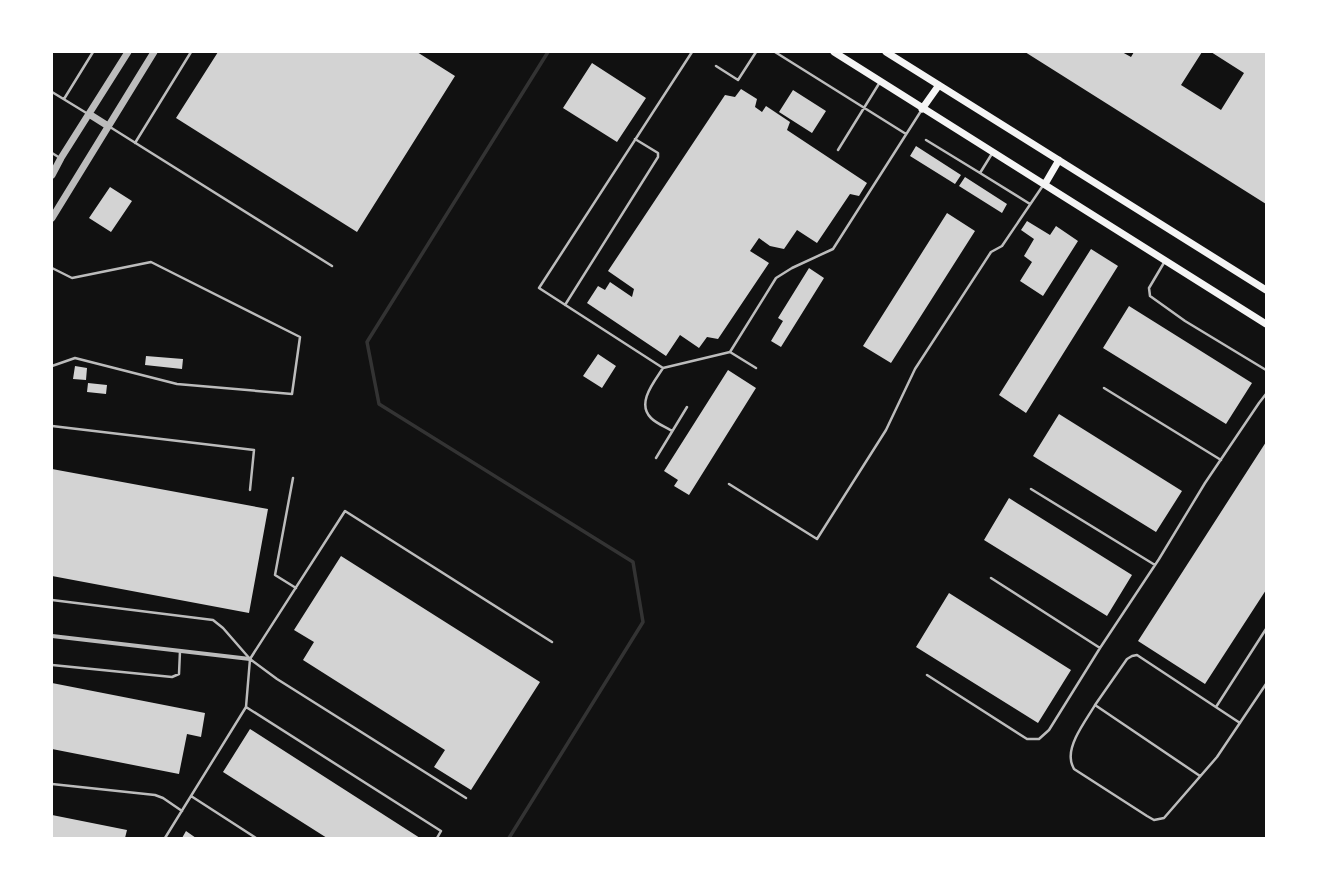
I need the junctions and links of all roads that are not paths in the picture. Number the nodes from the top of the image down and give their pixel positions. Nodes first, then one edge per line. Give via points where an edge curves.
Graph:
1 (93, 52) edge
2 (128, 52) edge
3 (154, 52) edge
4 (191, 52) edge
5 (692, 52) edge
6 (756, 52) edge
7 (775, 52) edge
8 (834, 52) edge
9 (886, 52) edge
10 (716, 66) dead end
11 (881, 82) junction
12 (939, 85) junction
13 (52, 92) edge
14 (64, 99) junction
15 (864, 108) junction
16 (922, 108) junction
17 (89, 114) junction
18 (108, 126) junction
19 (906, 134) junction
20 (636, 139) junction
21 (926, 140) dead end
22 (135, 143) junction
23 (838, 150) dead end
24 (993, 152) junction
25 (52, 153) edge
26 (61, 158) junction
27 (1059, 160) junction
28 (980, 173) junction
29 (52, 174) edge
30 (1045, 184) junction
31 (1030, 204) junction
32 (52, 218) edge
33 (1165, 260) junction
34 (332, 266) dead end
35 (52, 268) edge
36 (1266, 290) edge
37 (565, 305) junction
38 (1266, 324) edge
39 (730, 352) junction
40 (52, 366) edge
41 (663, 368) junction
42 (756, 368) dead end
43 (1266, 370) edge
44 (1104, 388) dead end
45 (1266, 394) edge
46 (687, 407) dead end
47 (52, 426) edge
48 (672, 431) junction
49 (656, 458) dead end
50 (1221, 460) junction
51 (294, 478) dead end
52 (729, 484) dead end
53 (1032, 489) dead end
54 (250, 490) dead end
55 (1155, 565) junction
56 (991, 578) dead end
57 (296, 588) junction
58 (52, 600) edge
59 (1266, 629) edge
60 (52, 636) edge
61 (552, 642) dead end
62 (1100, 648) junction
63 (180, 651) junction
64 (250, 659) junction
65 (52, 665) edge
66 (927, 675) dead end
67 (1266, 684) edge
68 (1096, 705) junction
69 (246, 707) junction
70 (1216, 707) junction
71 (1240, 723) junction
72 (1200, 776) junction
73 (52, 784) edge
74 (191, 796) junction
75 (466, 798) dead end
76 (182, 811) junction
77 (165, 838) edge
78 (256, 838) edge
79 (437, 838) edge

1 - 14 lane
2 - 17 street
3 - 18 street
4 - 22 lane
5 - 20 lane
6 - 10 lane via 738,80
7 - 15 lane
8 - 11 main road
9 - 12 main road
11 - 15 lane
11 - 16 main road
12 - 16 main road
12 - 27 main road
13 - 14 lane
14 - 17 lane
15 - 19 lane
15 - 23 lane
16 - 19 lane
16 - 24 main road
17 - 18 street
17 - 26 street
18 - 22 lane
18 - 32 street
19 - 39 lane via 833,249 776,278
20 - 37 lane via 658,153 658,157
20 - 37 lane via 539,288
21 - 28 lane
22 - 34 lane
24 - 28 lane
24 - 30 main road
25 - 26 lane
26 - 29 street
27 - 30 main road
27 - 36 main road
28 - 31 lane
30 - 31 lane
30 - 33 main road
31 - 52 lane via 1002,246 992,252 915,369 886,430 817,539
33 - 38 main road
33 - 43 lane via 1149,288 1150,296 1185,321
35 - 40 lane via 72,278 151,262 300,337 292,394 177,384 75,358
37 - 41 lane
39 - 41 lane
39 - 42 lane
41 - 48 lane via 648,392 646,412 652,419
44 - 50 lane
45 - 50 lane
46 - 48 lane
47 - 54 lane via 254,450
48 - 49 lane
50 - 55 lane
51 - 57 lane via 275,575
53 - 55 lane
55 - 62 lane
56 - 62 lane
57 - 61 lane via 345,511
57 - 64 lane
58 - 64 lane via 213,620
59 - 70 lane
60 - 63 street
62 - 66 lane via 1049,730 1039,739 1027,739
63 - 64 street
63 - 65 lane via 179,674 172,678
64 - 69 lane
64 - 75 lane via 277,679
67 - 71 lane
68 - 70 lane via 1127,659 1137,655
68 - 72 lane
68 - 72 lane via 1071,749 1074,769 1154,820 1164,818
69 - 74 lane
69 - 79 lane via 441,831
70 - 71 lane
71 - 72 lane via 1217,757
73 - 76 lane via 155,795
74 - 76 lane
74 - 78 lane
76 - 77 lane

